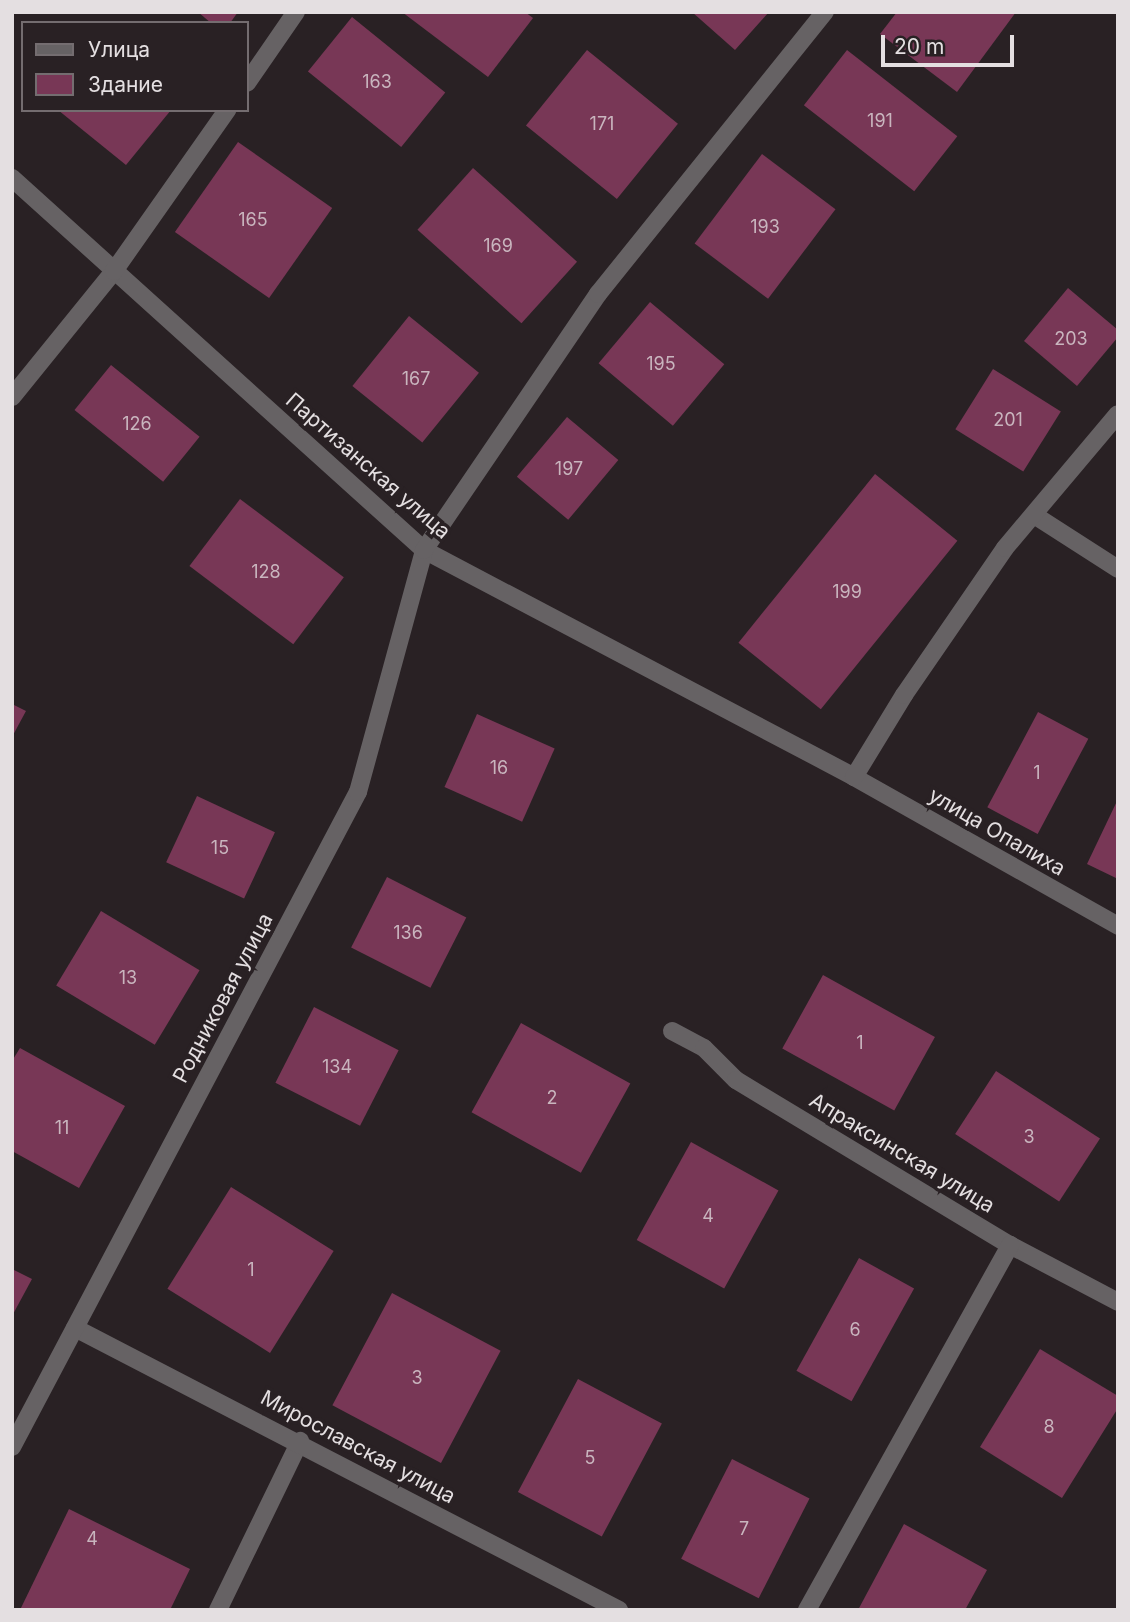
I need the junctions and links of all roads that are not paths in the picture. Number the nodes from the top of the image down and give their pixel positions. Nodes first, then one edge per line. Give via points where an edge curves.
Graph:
1 (296, 12) edge
2 (825, 12) edge
3 (248, 82) edge
4 (226, 112) edge
5 (12, 178) edge
6 (114, 271) junction
7 (12, 397) edge
8 (1118, 414) edge
9 (1034, 515) junction
10 (424, 550) junction
11 (1118, 569) edge
12 (855, 777) junction
13 (1118, 926) edge
14 (672, 1031) dead end
15 (1010, 1245) junction
16 (1118, 1302) edge
17 (75, 1328) junction
18 (300, 1441) junction
19 (12, 1447) edge
20 (218, 1610) edge
21 (619, 1610) edge
22 (807, 1610) edge

1 - 3 street
2 - 10 street, Родниковая улица via 598,294
4 - 6 street
5 - 6 street, Партизанская улица
6 - 7 street
6 - 10 street, Партизанская улица
8 - 9 street
9 - 11 street
9 - 12 street via 904,695
10 - 12 street, Партизанская улица
10 - 17 street, Родниковая улица via 358,792
12 - 13 street, улица Опалиха
14 - 15 street, Апраксинская улица via 704,1048 736,1080
15 - 16 street, Апраксинская улица
15 - 22 street
17 - 18 street, Мирославская улица
17 - 19 street, Родниковая улица
18 - 20 street
18 - 21 street, Мирославская улица

